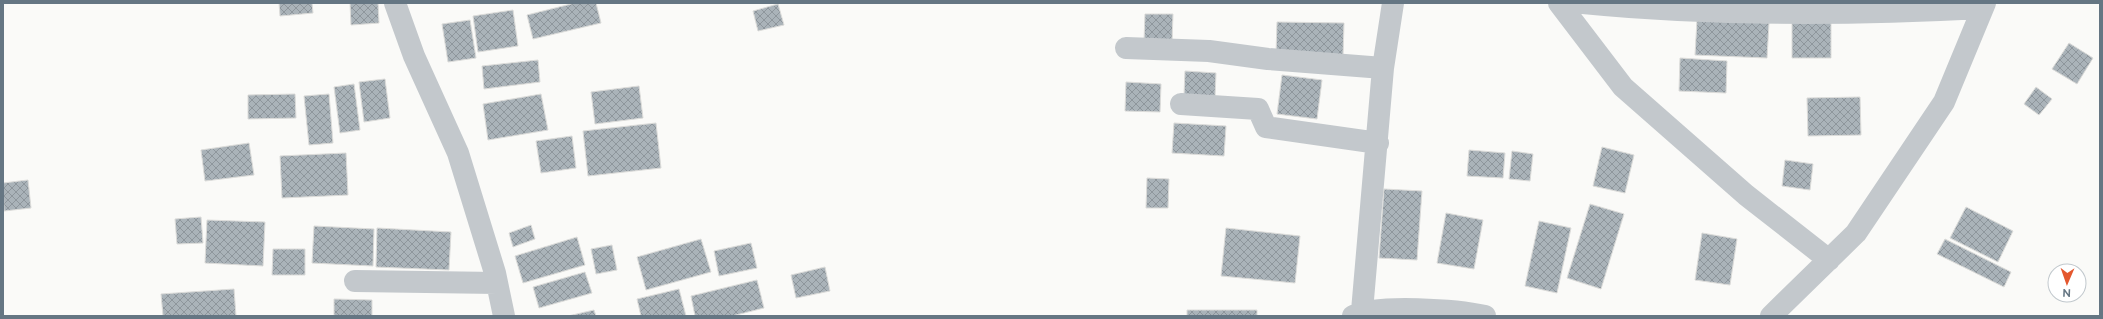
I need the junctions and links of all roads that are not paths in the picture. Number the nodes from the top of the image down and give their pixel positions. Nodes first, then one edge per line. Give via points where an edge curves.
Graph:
1 (395, 3) edge
2 (1393, 3) edge
3 (1559, 3) edge
4 (1583, 3) edge
5 (1984, 5) edge
6 (1126, 48) dead end
7 (1383, 68) junction
8 (1181, 104) dead end
9 (1378, 143) junction
10 (1828, 260) junction
11 (355, 281) dead end
12 (497, 283) junction
13 (1358, 314) edge
14 (504, 316) edge
15 (1485, 316) edge
16 (1771, 316) edge

1 - 12 street via 414,56 458,153
2 - 7 street
3 - 10 street via 1623,87 1746,195
4 - 5 street via 1698,12 1897,12
5 - 10 street via 1944,102 1856,233
6 - 7 street via 1209,51 1268,60
7 - 9 street
8 - 9 street via 1258,109 1266,127
9 - 13 street
10 - 16 street
11 - 12 street
12 - 14 street
13 - 15 street via 1419,309 1464,311

